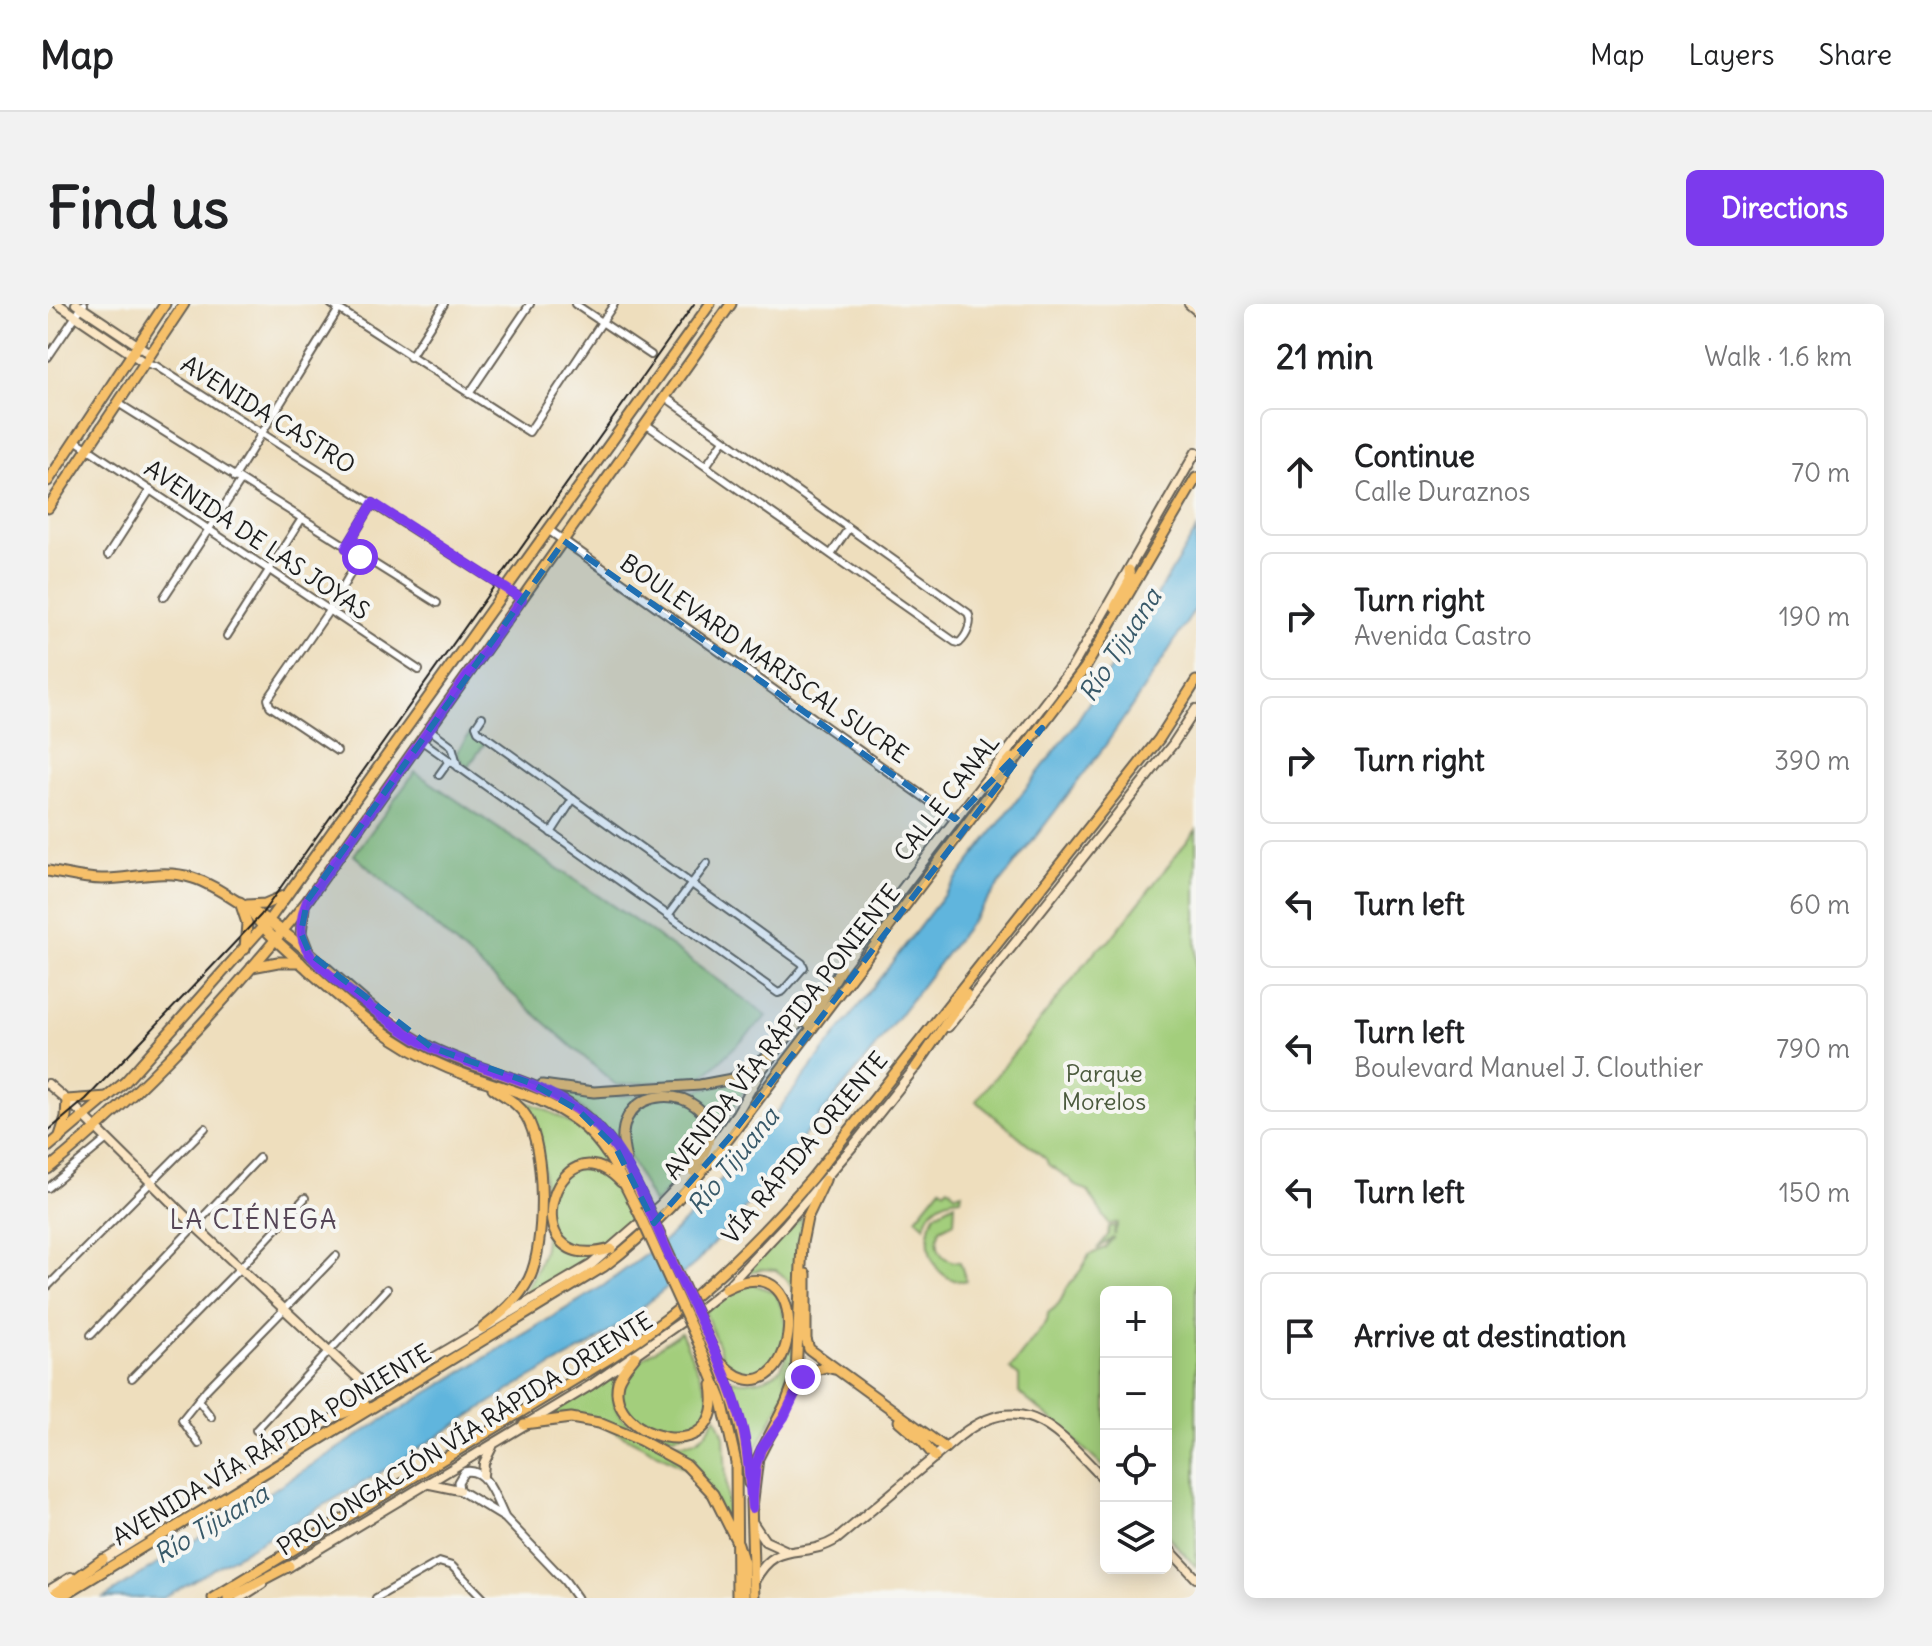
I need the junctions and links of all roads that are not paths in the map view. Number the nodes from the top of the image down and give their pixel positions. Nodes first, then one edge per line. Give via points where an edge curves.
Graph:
1 (58, 304) edge
2 (165, 304) edge
3 (184, 304) edge
4 (331, 304) edge
5 (444, 304) edge
6 (530, 304) edge
7 (575, 304) edge
8 (614, 304) edge
9 (710, 304) edge
10 (731, 304) edge
11 (1189, 304) edge
12 (79, 308) edge
13 (339, 309) junction
14 (1196, 310) edge
15 (602, 322) junction
16 (134, 350) junction
17 (651, 355) dead end
18 (48, 357) edge
19 (410, 357) junction
20 (148, 358) junction
21 (469, 394) junction
22 (665, 397) junction
23 (118, 403) junction
24 (647, 425) junction
25 (263, 434) junction
26 (75, 440) junction
27 (724, 440) junction
28 (88, 449) junction
29 (1196, 452) edge
30 (706, 466) junction
31 (1196, 478) edge
32 (48, 480) edge
33 (237, 480) junction
34 (62, 487) junction
35 (150, 490) junction
36 (373, 503) junction
37 (48, 508) edge
38 (301, 520) junction
39 (848, 529) junction
40 (209, 530) junction
41 (550, 531) junction
42 (564, 541) junction
43 (346, 548) junction
44 (831, 554) junction
45 (108, 555) dead end
46 (360, 557) junction
47 (270, 570) junction
48 (1129, 570) junction
49 (507, 589) junction
50 (164, 597) dead end
51 (522, 599) junction
52 (437, 603) dead end
53 (330, 609) junction
54 (227, 636) dead end
55 (1085, 668) junction
56 (419, 670) dead end
57 (1196, 681) edge
58 (1196, 693) edge
59 (1196, 709) edge
60 (482, 717) dead end
61 (1042, 728) junction
62 (429, 729) junction
63 (1159, 739) junction
64 (422, 741) junction
65 (337, 751) dead end
66 (449, 761) junction
67 (458, 767) junction
68 (439, 775) dead end
69 (983, 786) junction
70 (573, 799) junction
71 (955, 819) junction
72 (551, 833) junction
73 (707, 863) dead end
74 (48, 871) edge
75 (692, 884) junction
76 (292, 891) junction
77 (307, 901) junction
78 (245, 905) junction
79 (669, 914) junction
80 (269, 920) junction
81 (262, 929) junction
82 (1010, 930) junction
83 (283, 931) junction
84 (276, 940) junction
85 (245, 949) junction
86 (310, 954) junction
87 (300, 962) junction
88 (252, 967) junction
89 (841, 969) junction
90 (179, 1022) junction
91 (191, 1034) junction
92 (774, 1053) junction
93 (783, 1065) junction
94 (916, 1067) junction
95 (484, 1082) junction
96 (48, 1084) edge
97 (533, 1084) junction
98 (107, 1097) junction
99 (67, 1100) junction
100 (85, 1117) junction
101 (205, 1128) dead end
102 (97, 1129) junction
103 (59, 1139) junction
104 (107, 1139) junction
105 (48, 1147) edge
106 (259, 1158) dead end
107 (48, 1169) edge
108 (692, 1171) junction
109 (631, 1173) junction
110 (825, 1180) junction
111 (152, 1183) junction
112 (48, 1188) edge
113 (627, 1189) junction
114 (305, 1198) dead end
115 (642, 1209) junction
116 (194, 1225) junction
117 (611, 1249) junction
118 (801, 1253) junction
119 (336, 1256) dead end
120 (240, 1268) junction
121 (48, 1286) edge
122 (387, 1289) dead end
123 (725, 1289) junction
124 (286, 1310) junction
125 (483, 1328) junction
126 (91, 1335) dead end
127 (702, 1338) junction
128 (331, 1351) junction
129 (714, 1352) junction
130 (635, 1356) junction
131 (707, 1362) junction
132 (132, 1378) dead end
133 (415, 1380) junction
134 (374, 1393) junction
135 (198, 1400) junction
136 (339, 1415) junction
137 (211, 1417) dead end
138 (524, 1424) junction
139 (256, 1430) dead end
140 (766, 1441) junction
141 (495, 1443) junction
142 (199, 1444) dead end
143 (945, 1448) junction
144 (935, 1457) junction
145 (483, 1475) junction
146 (1100, 1475) edge
147 (429, 1484) junction
148 (459, 1490) junction
149 (752, 1508) junction
150 (505, 1518) junction
151 (752, 1519) junction
152 (738, 1544) junction
153 (788, 1552) junction
154 (1172, 1552) edge
155 (103, 1559) junction
156 (289, 1566) junction
157 (1196, 1578) edge
158 (754, 1583) junction
159 (48, 1591) edge
160 (49, 1598) edge
161 (59, 1598) edge
162 (213, 1598) edge
163 (228, 1598) edge
164 (240, 1598) edge
165 (376, 1598) edge
166 (482, 1598) edge
167 (577, 1598) edge
168 (737, 1598) edge
169 (744, 1598) edge
170 (754, 1598) edge

1 - 12 main road
2 - 16 main road
3 - 20 main road
4 - 13 street
5 - 19 street
6 - 21 street
7 - 15 street
8 - 15 street
9 - 41 main road
10 - 22 main road
11 - 14 main road
12 - 16 main road
12 - 18 street
13 - 19 street
13 - 25 street
15 - 17 street
15 - 21 street via 529,432
16 - 20 main road
16 - 26 main road
19 - 21 street
20 - 23 main road
20 - 25 street, AVENIDA CASTRO
22 - 24 main road
22 - 27 street
23 - 28 main road
23 - 33 street
24 - 30 street
24 - 42 main road
25 - 33 street
25 - 36 street, AVENIDA CASTRO
26 - 28 street, AVENIDA DE LAS JOYAS
26 - 32 main road
27 - 30 street
27 - 39 street
28 - 34 main road
28 - 35 street, AVENIDA DE LAS JOYAS
29 - 48 main road, CALLE CANAL
30 - 44 street
31 - 55 main road, AVENIDA VÍA RÁPIDA PONIENTE
32 - 34 street
33 - 38 street
33 - 40 street
34 - 37 main road
35 - 40 street, AVENIDA DE LAS JOYAS
35 - 45 street
36 - 43 street
36 - 49 street, AVENIDA CASTRO
38 - 43 street
38 - 47 street
39 - 44 street
39 - 44 street via 968,613 964,639 955,642
40 - 47 street, AVENIDA DE LAS JOYAS
40 - 50 street
41 - 42 street, BOULEVARD MARISCAL SUCRE
41 - 49 main road
42 - 51 main road
42 - 71 street, BOULEVARD MARISCAL SUCRE
43 - 46 street
46 - 52 street
46 - 53 street
47 - 53 street, AVENIDA DE LAS JOYAS
47 - 54 street
48 - 55 main road via 1130,580
48 - 69 main road, CALLE CANAL via 1073,666
49 - 51 street, AVENIDA CASTRO
49 - 76 main road
51 - 62 main road
53 - 56 street, AVENIDA DE LAS JOYAS
53 - 65 street via 268,699 270,706
55 - 61 main road, AVENIDA VÍA RÁPIDA PONIENTE
57 - 63 main road, VÍA RÁPIDA ORIENTE
58 - 63 main road
59 - 94 main road, PROLONGACIÓN VÍA RÁPIDA ORIENTE
60 - 70 street via 478,731
61 - 69 main road
61 - 93 main road, AVENIDA VÍA RÁPIDA PONIENTE
62 - 64 main road
62 - 67 street via 452,746
63 - 82 main road, VÍA RÁPIDA ORIENTE
64 - 66 street
64 - 77 main road
66 - 67 street
66 - 68 street
67 - 72 street
69 - 71 main road, CALLE CANAL
70 - 72 street
70 - 75 street
71 - 89 main road, CALLE CANAL
72 - 79 street
73 - 75 street
74 - 78 main road via 105,879 171,873 203,882
75 - 79 street
75 - 79 street via 804,967 778,993
76 - 78 main road via 271,903
76 - 80 main road
77 - 83 main road
77 - 86 main road via 301,933
78 - 80 main road
78 - 81 main road
78 - 85 main road
80 - 81 main road
80 - 83 main road
81 - 84 main road
81 - 85 main road
82 - 94 main road
82 - 162 main road, VÍA RÁPIDA ORIENTE via 802,1189 704,1291 612,1357
83 - 84 main road
83 - 86 main road
84 - 87 main road
84 - 88 main road
85 - 90 main road
86 - 97 main road via 357,996 431,1047
87 - 88 main road
87 - 95 main road via 387,1035 427,1059
88 - 91 main road
89 - 92 main road, CALLE CANAL
89 - 93 main road
90 - 91 main road
90 - 98 main road
91 - 102 main road
92 - 97 main road via 732,1079 700,1085 594,1092
92 - 108 main road, CALLE CANAL via 719,1140
93 - 133 main road, AVENIDA VÍA RÁPIDA PONIENTE via 696,1179 621,1254
94 - 110 main road, PROLONGACIÓN VÍA RÁPIDA ORIENTE
95 - 113 main road via 549,1104 579,1123 604,1149
95 - 125 main road via 512,1100 533,1129 542,1229 528,1282
96 - 99 main road
97 - 109 main road via 592,1121
98 - 99 main road
98 - 100 main road
99 - 100 main road
99 - 103 main road
100 - 102 main road
100 - 103 main road
101 - 111 street
102 - 104 main road
102 - 107 main road
103 - 105 main road
104 - 111 main road
104 - 112 street
106 - 116 street
108 - 109 main road via 706,1150 709,1126 696,1105 670,1097 649,1100 627,1116 622,1138
108 - 117 main road, CALLE CANAL
109 - 115 main road
110 - 118 main road via 807,1218
110 - 123 main road, PROLONGACIÓN VÍA RÁPIDA ORIENTE
111 - 116 main road
111 - 121 street
113 - 115 main road
113 - 117 main road via 609,1171 587,1167 566,1175 553,1196 554,1226 565,1245 588,1253
114 - 120 street
115 - 127 main road, bridge
116 - 120 main road
116 - 126 street
117 - 125 main road, CALLE CANAL
118 - 140 main road via 796,1376
118 - 143 main road via 807,1346
119 - 124 street
120 - 124 main road
120 - 132 street
122 - 128 street
123 - 129 main road via 749,1280 777,1290 788,1313 787,1345 778,1366 754,1377 734,1373
123 - 130 main road, PROLONGACIÓN VÍA RÁPIDA ORIENTE
124 - 128 main road
124 - 135 street
125 - 134 main road, CALLE CANAL
127 - 129 main road
127 - 131 main road
128 - 134 main road
128 - 139 street
129 - 149 main road via 743,1431
130 - 131 main road via 619,1380 620,1405 638,1425 673,1439 697,1433 712,1416
130 - 138 main road, PROLONGACIÓN VÍA RÁPIDA ORIENTE
131 - 152 main road via 736,1462
133 - 136 main road
133 - 161 main road, AVENIDA VÍA RÁPIDA PONIENTE
134 - 136 main road, CALLE CANAL
135 - 137 street
135 - 142 street via 182,1420
136 - 155 main road, CALLE CANAL
138 - 141 main road, PROLONGACIÓN VÍA RÁPIDA ORIENTE
138 - 152 main road via 589,1421 672,1456 713,1494
140 - 144 main road via 803,1377 826,1367 878,1403
140 - 149 main road via 756,1465
141 - 145 main road via 485,1457
141 - 147 main road, PROLONGACIÓN VÍA RÁPIDA ORIENTE
143 - 144 main road
143 - 146 main road via 989,1417 1011,1412 1042,1422
144 - 153 main road via 828,1544
145 - 148 street via 465,1471
145 - 150 street
147 - 148 main road
147 - 156 main road, PROLONGACIÓN VÍA RÁPIDA ORIENTE
148 - 150 street
149 - 151 main road
150 - 167 street
151 - 153 main road via 765,1541
151 - 158 main road
152 - 168 main road
152 - 169 main road
153 - 158 main road via 766,1561
154 - 157 main road
155 - 159 main road, CALLE CANAL
155 - 160 main road
156 - 163 main road
156 - 164 main road, PROLONGACIÓN VÍA RÁPIDA ORIENTE
158 - 170 main road
165 - 166 street via 439,1562 452,1566

